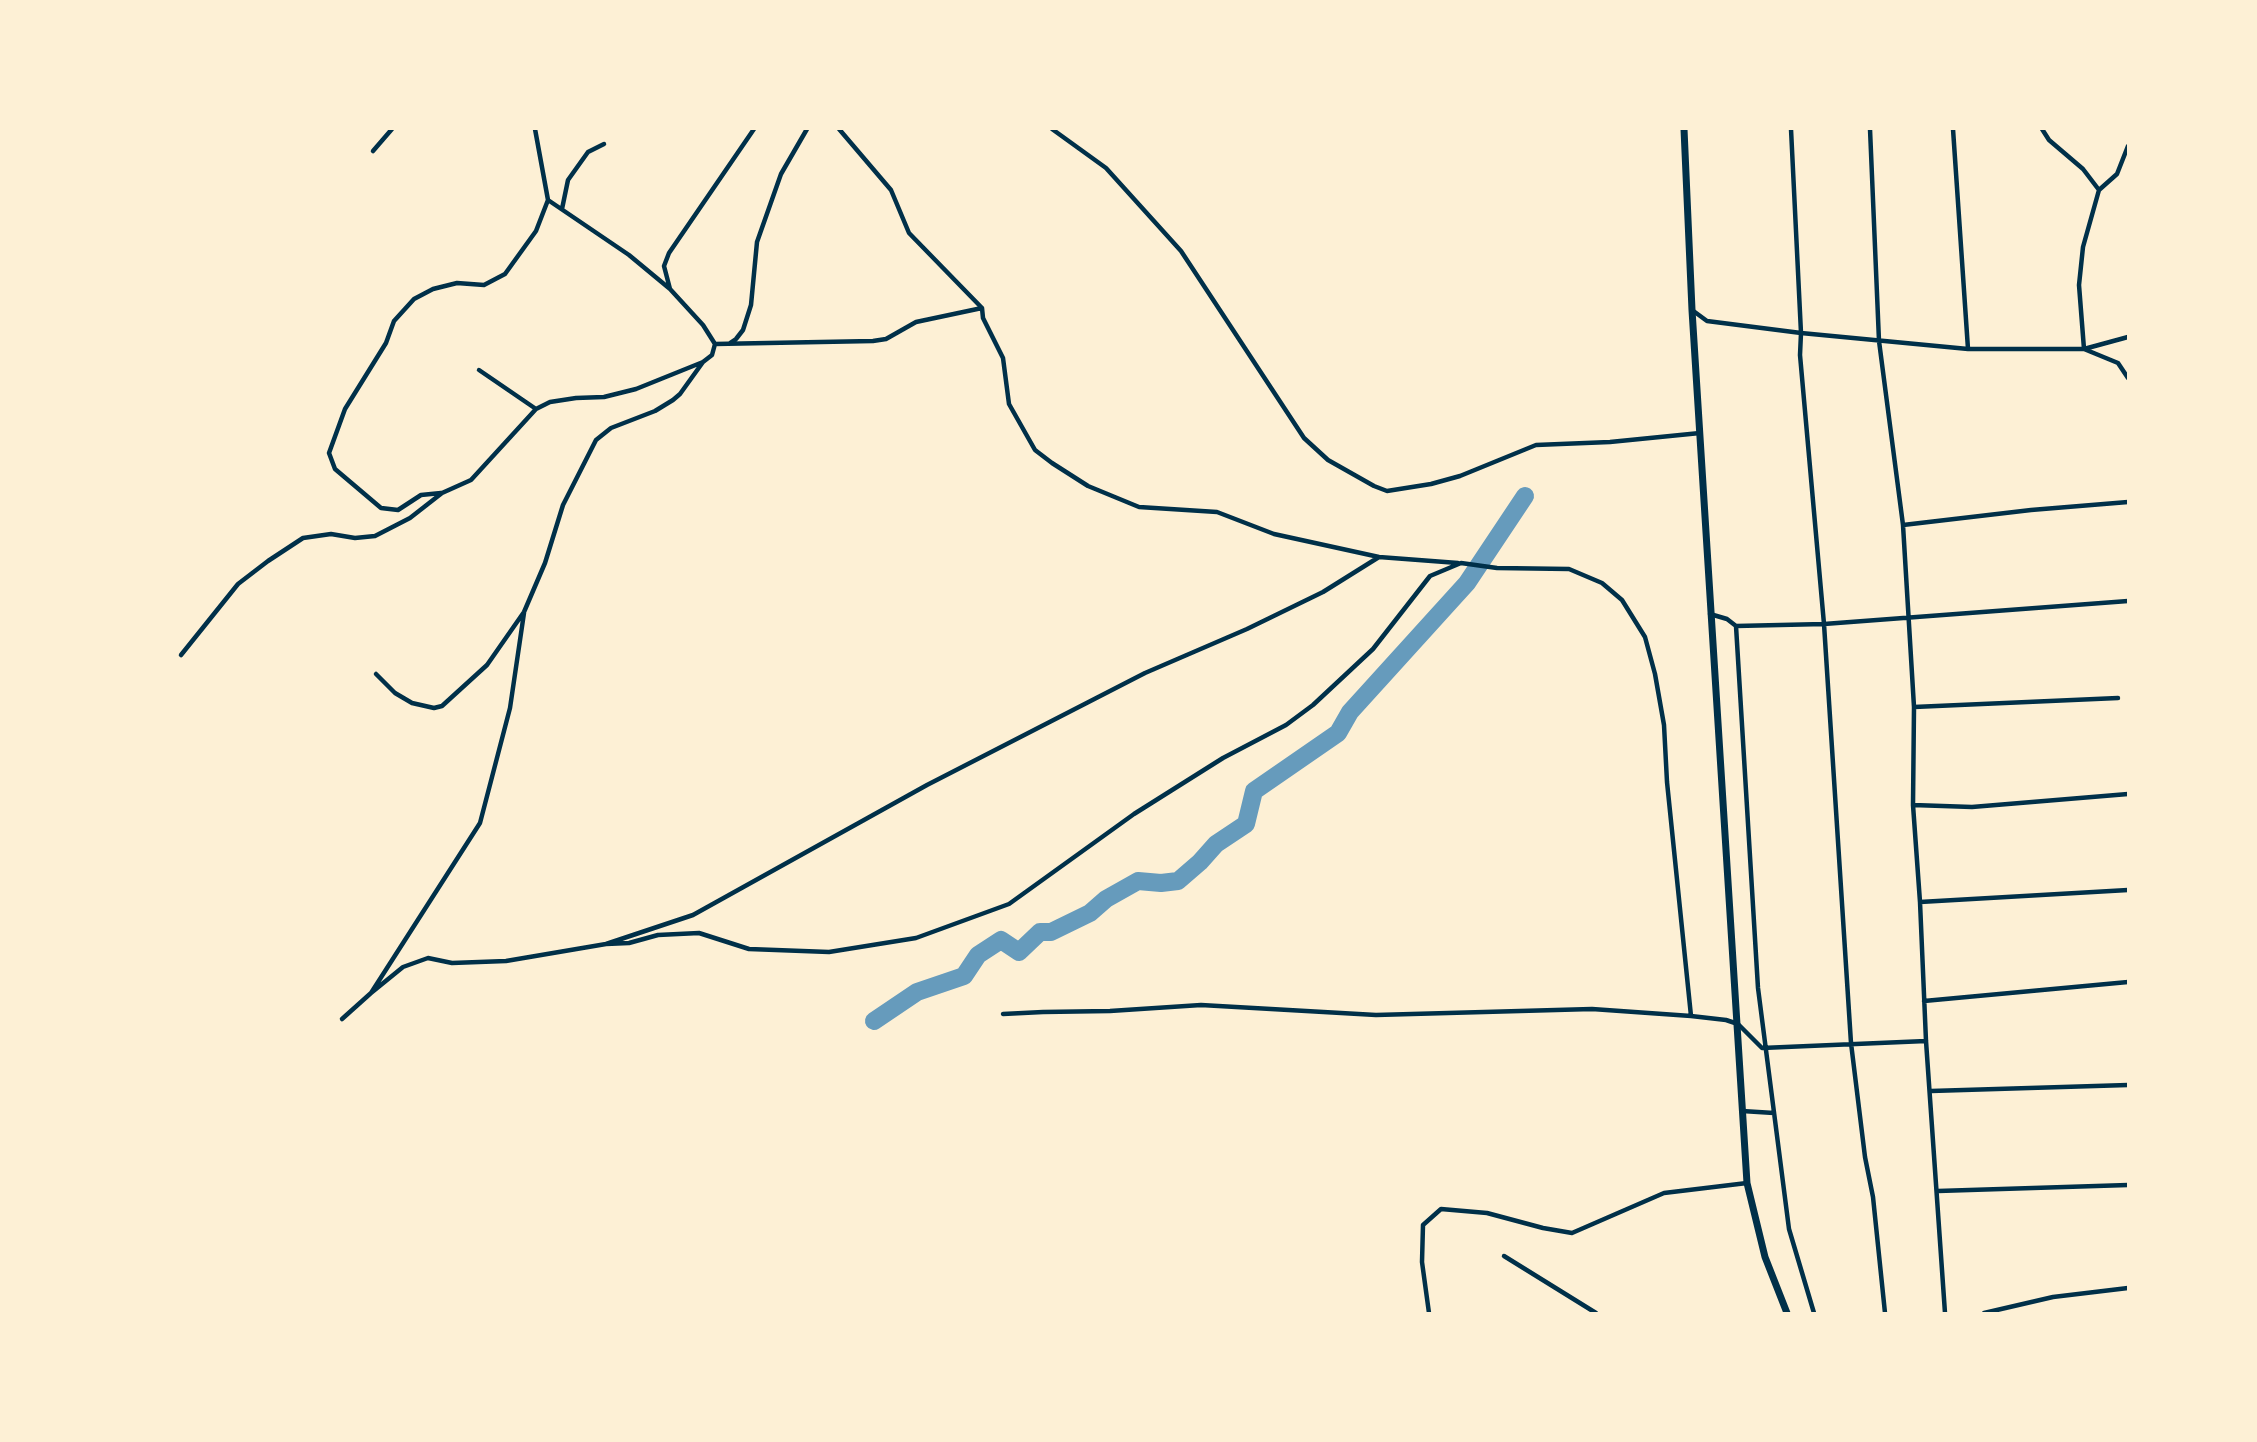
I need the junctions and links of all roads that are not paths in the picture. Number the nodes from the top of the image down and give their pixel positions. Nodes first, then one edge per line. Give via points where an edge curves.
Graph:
1 (392, 129) edge
2 (535, 129) edge
3 (754, 129) edge
4 (807, 129) edge
5 (839, 129) edge
6 (1052, 129) edge
7 (1684, 129) edge
8 (1791, 129) edge
9 (1870, 129) edge
10 (1953, 129) edge
11 (2042, 129) edge
12 (604, 144) dead end
13 (2128, 146) edge
14 (373, 151) dead end
15 (2099, 189) junction
16 (548, 200) junction
17 (562, 209) junction
18 (670, 289) junction
19 (982, 308) junction
20 (1692, 310) junction
21 (1801, 333) junction
22 (2128, 337) edge
23 (1879, 341) junction
24 (715, 344) junction
25 (727, 344) junction
26 (1968, 349) junction
27 (2084, 349) junction
28 (703, 362) junction
29 (479, 370) dead end
30 (2128, 378) edge
31 (536, 409) junction
32 (1700, 433) junction
33 (442, 493) junction
34 (2128, 502) edge
35 (1903, 525) junction
36 (1379, 557) junction
37 (1461, 563) junction
38 (2128, 601) edge
39 (524, 612) junction
40 (1710, 614) junction
41 (1909, 616) junction
42 (1824, 624) junction
43 (1736, 626) junction
44 (181, 655) dead end
45 (376, 674) dead end
46 (2118, 698) dead end
47 (1914, 707) junction
48 (2128, 794) edge
49 (1913, 805) junction
50 (2128, 890) edge
51 (1920, 902) junction
52 (606, 944) junction
53 (2128, 982) edge
54 (371, 993) junction
55 (1924, 1001) junction
56 (1003, 1014) dead end
57 (1691, 1016) junction
58 (342, 1019) dead end
59 (1738, 1024) junction
60 (1926, 1041) junction
61 (1851, 1044) junction
62 (1766, 1048) junction
63 (2128, 1085) edge
64 (1931, 1091) junction
65 (1742, 1112) junction
66 (1774, 1113) junction
67 (1747, 1183) junction
68 (2128, 1185) edge
69 (1938, 1191) junction
70 (1504, 1256) dead end
71 (2128, 1288) edge
72 (1429, 1313) edge
73 (1596, 1313) edge
74 (1787, 1313) edge
75 (1814, 1313) edge
76 (1885, 1313) edge
77 (1945, 1313) edge
78 (1984, 1313) edge

1 - 14 street
2 - 16 street
3 - 18 street via 669,253 664,266
4 - 25 street via 782,174 757,242 751,305 743,330
5 - 19 street via 891,190 909,233
6 - 32 street via 1106,168 1181,251 1304,438 1328,460 1374,486 1387,490 1431,484 1536,445
7 - 20 main road
8 - 21 street
9 - 23 street
10 - 26 street
11 - 15 street
12 - 17 street via 588,152 568,180
13 - 15 street via 2117,174
15 - 27 street via 2079,285
16 - 17 street
16 - 33 street via 536,231 505,274 484,285 457,283 433,289 414,299 394,321 386,343 345,409 329,453 335,469 381,508 398,510 421,495
17 - 18 street
18 - 24 street
19 - 25 street via 916,322 886,339 873,341
19 - 36 street via 1003,358 1009,404 1035,450 1088,486 1139,507 1217,512 1274,534
20 - 21 street via 1707,321
20 - 32 main road
21 - 23 street
21 - 42 street
22 - 27 street
23 - 26 street
23 - 35 street
24 - 25 street
24 - 28 street via 712,355
26 - 27 street
27 - 30 street via 2118,363
28 - 31 street via 636,389 604,397 550,402
28 - 39 street via 673,400 611,428 596,440 563,505 546,563
29 - 31 street
31 - 33 street via 471,480
32 - 40 main road
33 - 44 street via 410,518 375,536 330,534 303,538 238,584
34 - 35 street
35 - 41 street
36 - 37 street
36 - 52 street via 1323,592 1145,673 927,785 693,915
37 - 52 street via 1430,576 1373,649 1286,725 1223,758 1134,814 1009,904 916,938 830,952 750,949 699,933
37 - 57 street via 1569,569 1589,575 1622,600 1645,637 1664,725
38 - 41 street
39 - 45 street via 487,666 442,706 412,703
39 - 54 street via 510,708 480,823
40 - 43 street
40 - 59 main road
41 - 42 street
41 - 47 street
42 - 43 street
42 - 61 street
43 - 62 street
46 - 47 street
47 - 49 street
48 - 49 street via 1972,807
49 - 51 street
50 - 51 street
51 - 55 street
52 - 54 street via 506,961 452,963 428,958 403,967
53 - 55 street
54 - 58 street
55 - 60 street
56 - 57 street via 1201,1005 1376,1015 1592,1009
57 - 59 street
59 - 62 street
59 - 65 main road
60 - 61 street
60 - 64 street
61 - 62 street
61 - 76 street
62 - 66 street
63 - 64 street
64 - 69 street
65 - 66 street
65 - 67 main road
66 - 75 street via 1789,1229
67 - 72 street via 1664,1193 1572,1233 1487,1213 1441,1209 1423,1225 1422,1262
67 - 74 main road via 1765,1257
68 - 69 street
69 - 77 street
70 - 73 street
71 - 78 street via 2052,1297

